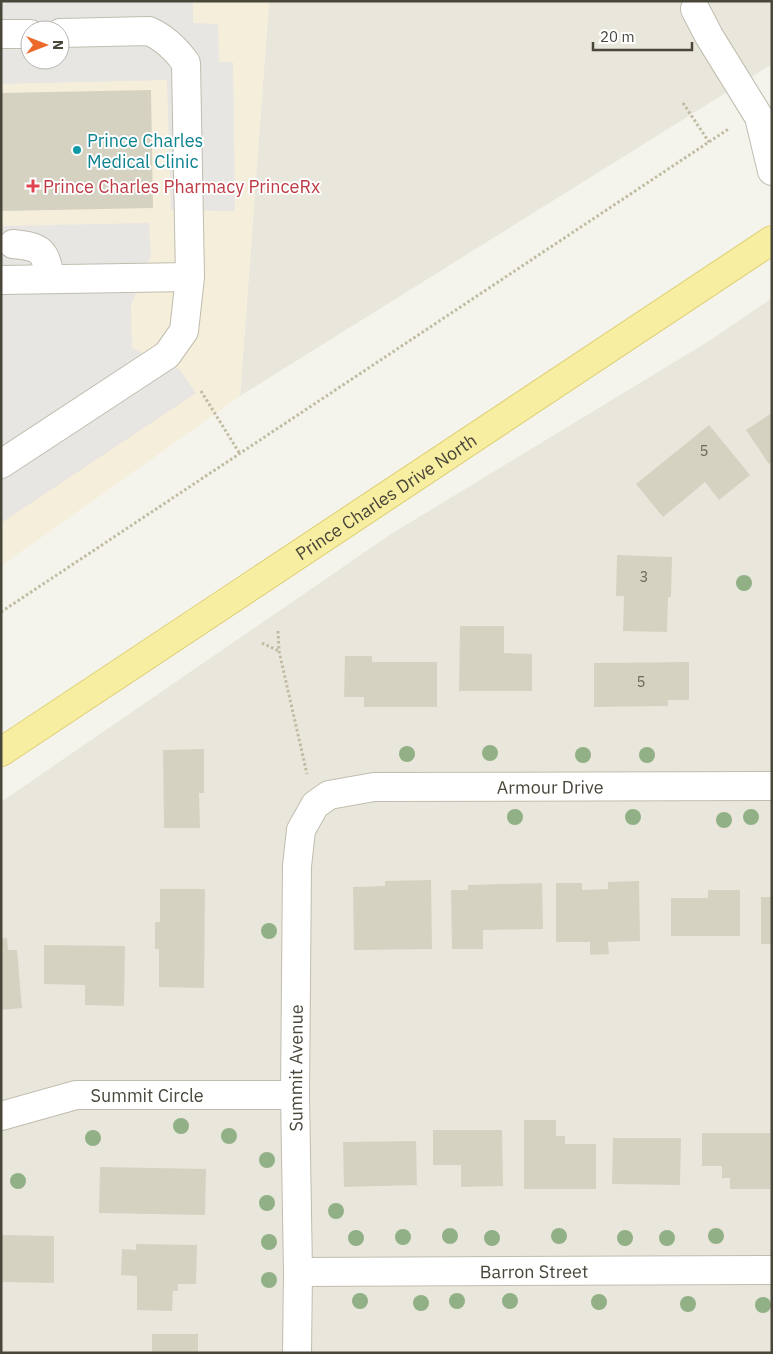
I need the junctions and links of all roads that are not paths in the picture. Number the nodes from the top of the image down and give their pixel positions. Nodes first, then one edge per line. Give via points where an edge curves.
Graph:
1 (695, 9) dead end
2 (70, 33) edge
3 (1, 34) edge
4 (20, 34) edge
5 (772, 171) edge
6 (772, 240) edge
7 (13, 244) dead end
8 (190, 278) junction
9 (1, 280) edge
10 (51, 280) junction
11 (1, 464) edge
12 (1, 752) edge
13 (772, 786) edge
14 (322, 800) joint
15 (295, 1094) junction
16 (1, 1116) edge
17 (772, 1270) edge
18 (298, 1272) junction
19 (297, 1353) edge

1 - 5 street via 757,114
2 - 8 street via 149,31 168,42 186,64
3 - 4 street
6 - 12 main road, Prince Charles Drive North
7 - 10 street via 41,250
8 - 10 street
8 - 11 street via 184,331 167,354
9 - 10 street
13 - 14 street, Armour Drive via 374,787
14 - 15 street, Summit Avenue via 301,830 297,866
15 - 16 street, Summit Circle via 76,1094
15 - 18 street, Summit Avenue
17 - 18 street, Barron Street
18 - 19 street, Summit Avenue

